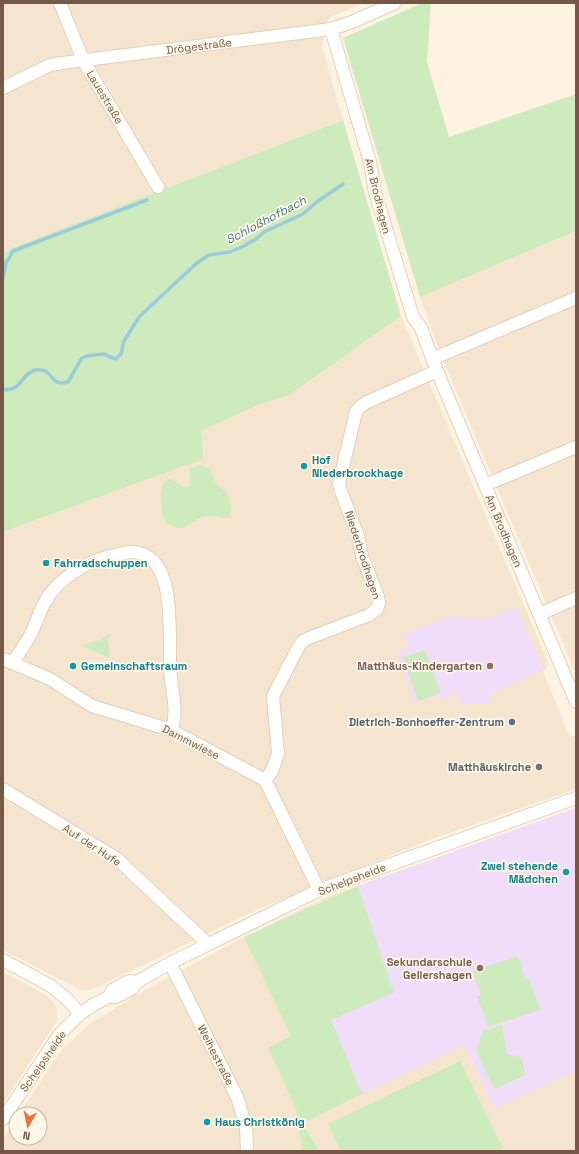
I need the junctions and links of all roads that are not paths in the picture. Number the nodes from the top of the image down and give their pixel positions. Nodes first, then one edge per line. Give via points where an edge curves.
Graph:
1 (60, 3) edge
2 (395, 3) edge
3 (331, 30) junction
4 (83, 60) junction
5 (3, 88) edge
6 (158, 187) dead end
7 (576, 298) edge
8 (432, 359) junction
9 (437, 371) junction
10 (576, 447) edge
11 (485, 485) junction
12 (576, 598) edge
13 (540, 614) junction
14 (8, 661) edge
15 (576, 702) edge
16 (171, 730) junction
17 (265, 780) junction
18 (3, 789) edge
19 (576, 798) edge
20 (319, 890) junction
21 (208, 944) junction
22 (3, 960) edge
23 (170, 963) junction
24 (80, 1014) junction
25 (3, 1120) edge
26 (247, 1151) edge

1 - 4 street, Lauestraße
2 - 3 street, Drögestraße
3 - 4 street, Drögestraße
3 - 8 street, Am Brodhagen via 408,304 412,317 421,328
4 - 5 street, Drögestraße via 50,65
4 - 6 street, Lauestraße
7 - 8 street
8 - 9 street, Am Brodhagen
9 - 11 street, Am Brodhagen
9 - 17 street, Niederbrodhagen via 365,403 356,412 339,483 378,597 378,606 375,612 309,638 299,646 273,696 278,753 272,771
10 - 11 street
11 - 13 street, Am Brodhagen
12 - 13 street
13 - 15 street, Am Brodhagen
14 - 16 street, Dammwiese via 62,685 92,706
14 - 16 street via 31,633 49,596 61,583 95,561 126,552 143,554 159,567 165,585 169,618 170,670 175,701 175,719
16 - 17 street, Dammwiese
17 - 20 street
18 - 21 street, Auf der Hufe via 116,858
19 - 20 street, Schelpsheide
20 - 21 street, Schelpsheide
21 - 23 street, Schelpsheide
22 - 24 street via 51,986
23 - 24 street, Schelpsheide via 137,982 128,981 112,990 110,996
23 - 26 street, Weihestraße via 237,1097 246,1126
24 - 25 street, Schelpsheide via 51,1046

